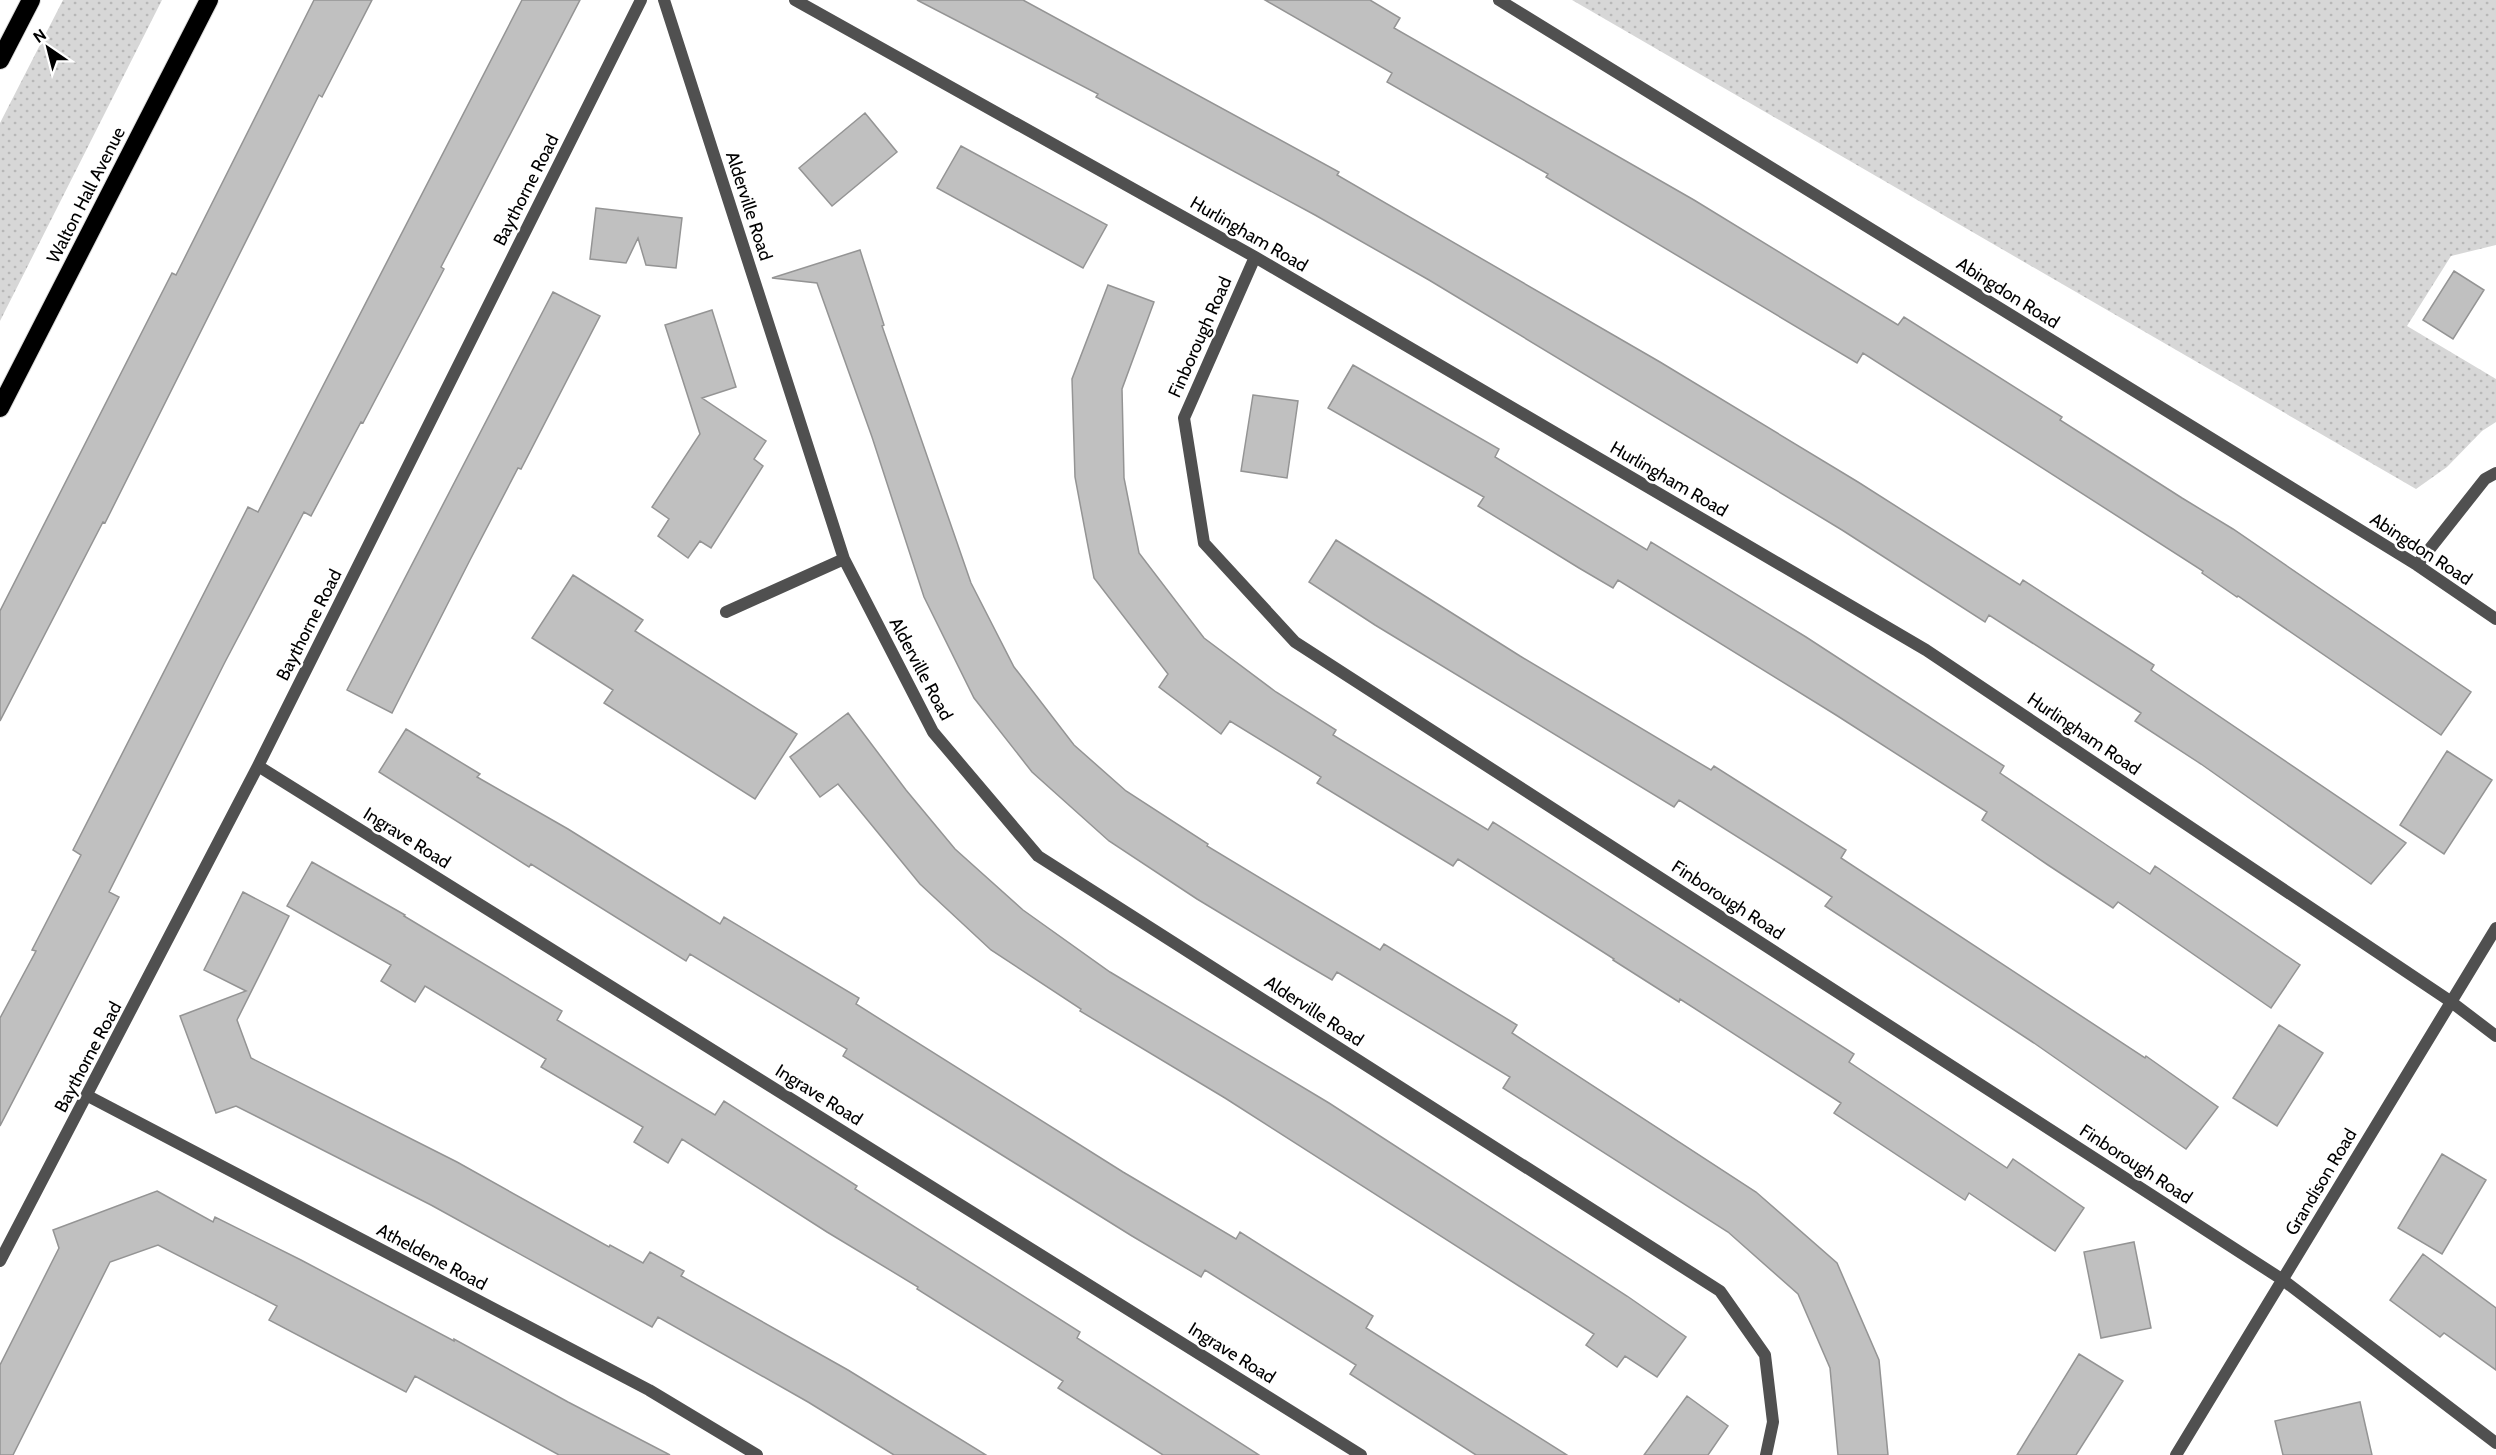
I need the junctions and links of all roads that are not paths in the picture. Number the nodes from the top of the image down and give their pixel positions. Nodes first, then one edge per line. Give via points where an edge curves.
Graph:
1 (31, 0) edge
2 (209, 0) edge
3 (641, 0) edge
4 (664, 0) edge
5 (795, 0) edge
6 (1499, 0) edge
7 (0, 60) edge
8 (1255, 257) junction
9 (0, 408) edge
10 (2496, 473) edge
11 (844, 560) junction
12 (2416, 566) junction
13 (726, 612) dead end
14 (2496, 619) edge
15 (258, 766) junction
16 (2496, 928) edge
17 (2450, 1001) junction
18 (2496, 1036) edge
19 (88, 1096) junction
20 (0, 1261) edge
21 (2283, 1280) junction
22 (2496, 1443) edge
23 (757, 1455) edge
24 (1361, 1455) edge
25 (1766, 1455) edge
26 (2176, 1455) edge

1 - 7 highway
2 - 9 highway, Walton Hall Avenue
3 - 15 street, Baythorne Road
4 - 11 street, Alderville Road
5 - 8 street, Hurlingham Road
6 - 12 street, Abingdon Road
8 - 17 street, Hurlingham Road via 1926,650
8 - 21 street, Finborough Road via 1184,418 1204,543 1295,642
10 - 12 street via 2485,479
11 - 13 street
11 - 25 street, Alderville Road via 933,732 1038,856 1720,1291 1765,1355 1773,1422
12 - 14 street, Abingdon Road
15 - 19 street, Baythorne Road
15 - 24 street, Ingrave Road
16 - 17 street, Grandison Road
17 - 18 street, Hurlingham Road
17 - 21 street, Grandison Road
19 - 20 street, Baythorne Road
19 - 23 street, Atheldene Road via 649,1390
21 - 22 street, Finborough Road
21 - 26 street, Grandison Road

